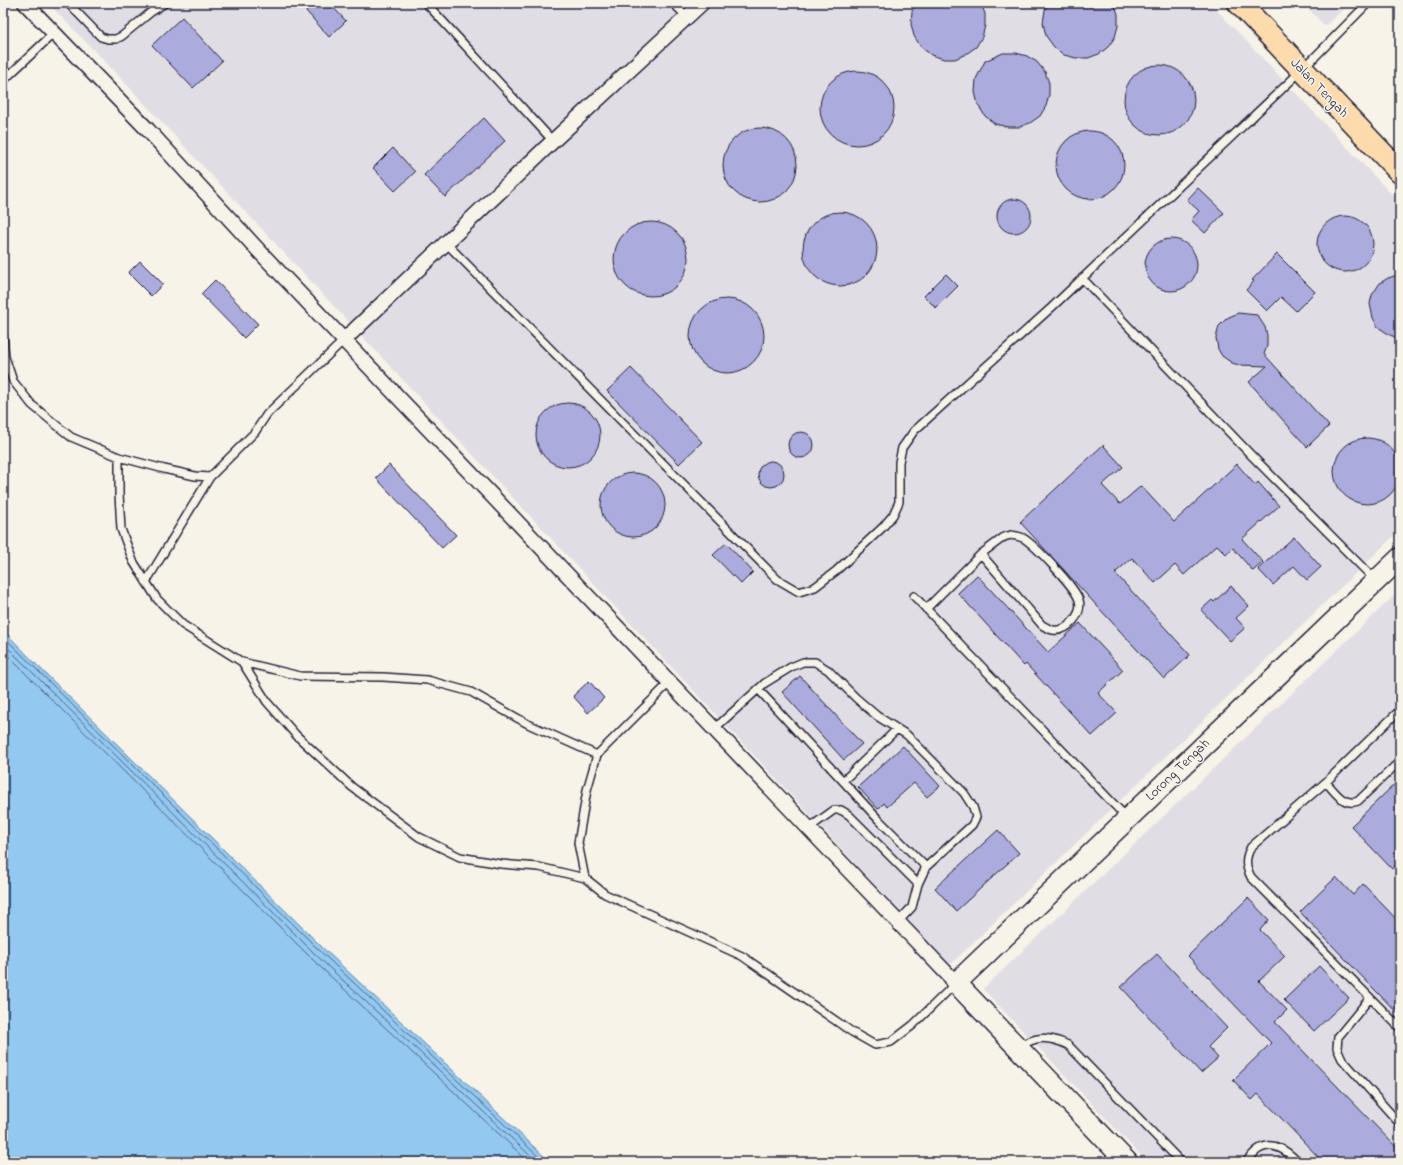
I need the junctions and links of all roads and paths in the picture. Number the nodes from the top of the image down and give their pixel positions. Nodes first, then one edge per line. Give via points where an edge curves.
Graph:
1 (25, 3) edge
2 (68, 3) edge
3 (165, 3) edge
4 (426, 3) edge
5 (673, 3) edge
6 (702, 3) edge
7 (1239, 3) edge
8 (1368, 3) edge
9 (687, 17) junction
10 (54, 33) junction
11 (1302, 70) junction
12 (3, 81) edge
13 (553, 142) junction
14 (1400, 172) edge
15 (446, 243) junction
16 (1082, 278) junction
17 (3, 336) edge
18 (344, 340) junction
19 (119, 457) junction
20 (210, 477) junction
21 (982, 554) junction
22 (1400, 558) edge
23 (1376, 581) junction
24 (146, 582) junction
25 (914, 596) dead end
26 (926, 609) junction
27 (242, 662) junction
28 (670, 682) junction
29 (758, 690) junction
30 (1400, 710) edge
31 (714, 729) junction
32 (897, 729) junction
33 (597, 755) junction
34 (1400, 761) edge
35 (843, 781) junction
36 (1326, 782) junction
37 (1127, 818) junction
38 (809, 828) junction
39 (926, 867) junction
40 (585, 878) junction
41 (918, 884) junction
42 (898, 922) junction
43 (956, 983) junction
44 (1370, 998) junction
45 (1400, 1028) edge
46 (1019, 1049) junction
47 (1400, 1124) edge
48 (1127, 1162) edge
49 (1181, 1162) edge
50 (1246, 1162) edge
51 (1298, 1162) edge

1 - 10 street
2 - 3 lane via 101,37 116,39
4 - 13 lane
5 - 9 lane
6 - 9 street
7 - 11 main road, Jalan Tengah
8 - 11 lane
9 - 13 street
10 - 12 lane
10 - 18 street
11 - 14 main road, Jalan Tengah
11 - 16 lane
13 - 15 street
15 - 16 lane via 776,579 799,592 815,587 836,571 893,515 899,502 898,462 902,448 914,431
15 - 18 street
16 - 23 lane
17 - 19 lane via 5,357 13,382 32,405 71,438
18 - 20 lane via 267,414 255,432
18 - 28 street
19 - 20 lane via 195,476
19 - 24 lane via 120,529 133,561
20 - 24 lane
21 - 21 lane via 1004,537 1011,535 1024,539 1046,557 1075,592 1080,608 1077,616 1060,630 1042,625
21 - 26 lane
22 - 23 street, Lorong Tengah
23 - 37 street, Lorong Tengah
24 - 27 lane via 157,599 183,626
25 - 26 lane
26 - 37 lane
27 - 33 lane via 300,676 428,680 471,692 528,724
27 - 40 lane via 267,702 296,735 352,787 419,837 460,857 539,867
28 - 31 street
28 - 33 lane
29 - 31 lane
29 - 32 lane via 791,667 803,662 815,662 828,670 877,716
29 - 35 lane
30 - 36 lane
31 - 38 street
32 - 35 lane
32 - 39 lane via 907,735 964,792 976,817 966,833
33 - 40 lane via 587,790 578,843
34 - 36 lane via 1355,803 1344,801
35 - 39 lane
36 - 44 lane via 1251,847 1247,854 1247,870
37 - 43 street, Lorong Tengah
38 - 41 lane via 834,810 841,810
38 - 42 street
39 - 41 lane
40 - 43 lane via 605,894 742,956 875,1045 891,1042 908,1029
41 - 42 lane via 912,907
42 - 43 street
43 - 46 street
44 - 45 lane
44 - 47 lane via 1338,1037 1337,1048 1342,1059
46 - 48 street
46 - 49 lane via 1037,1038 1056,1040 1068,1045
50 - 51 lane via 1259,1149 1267,1146 1284,1149

